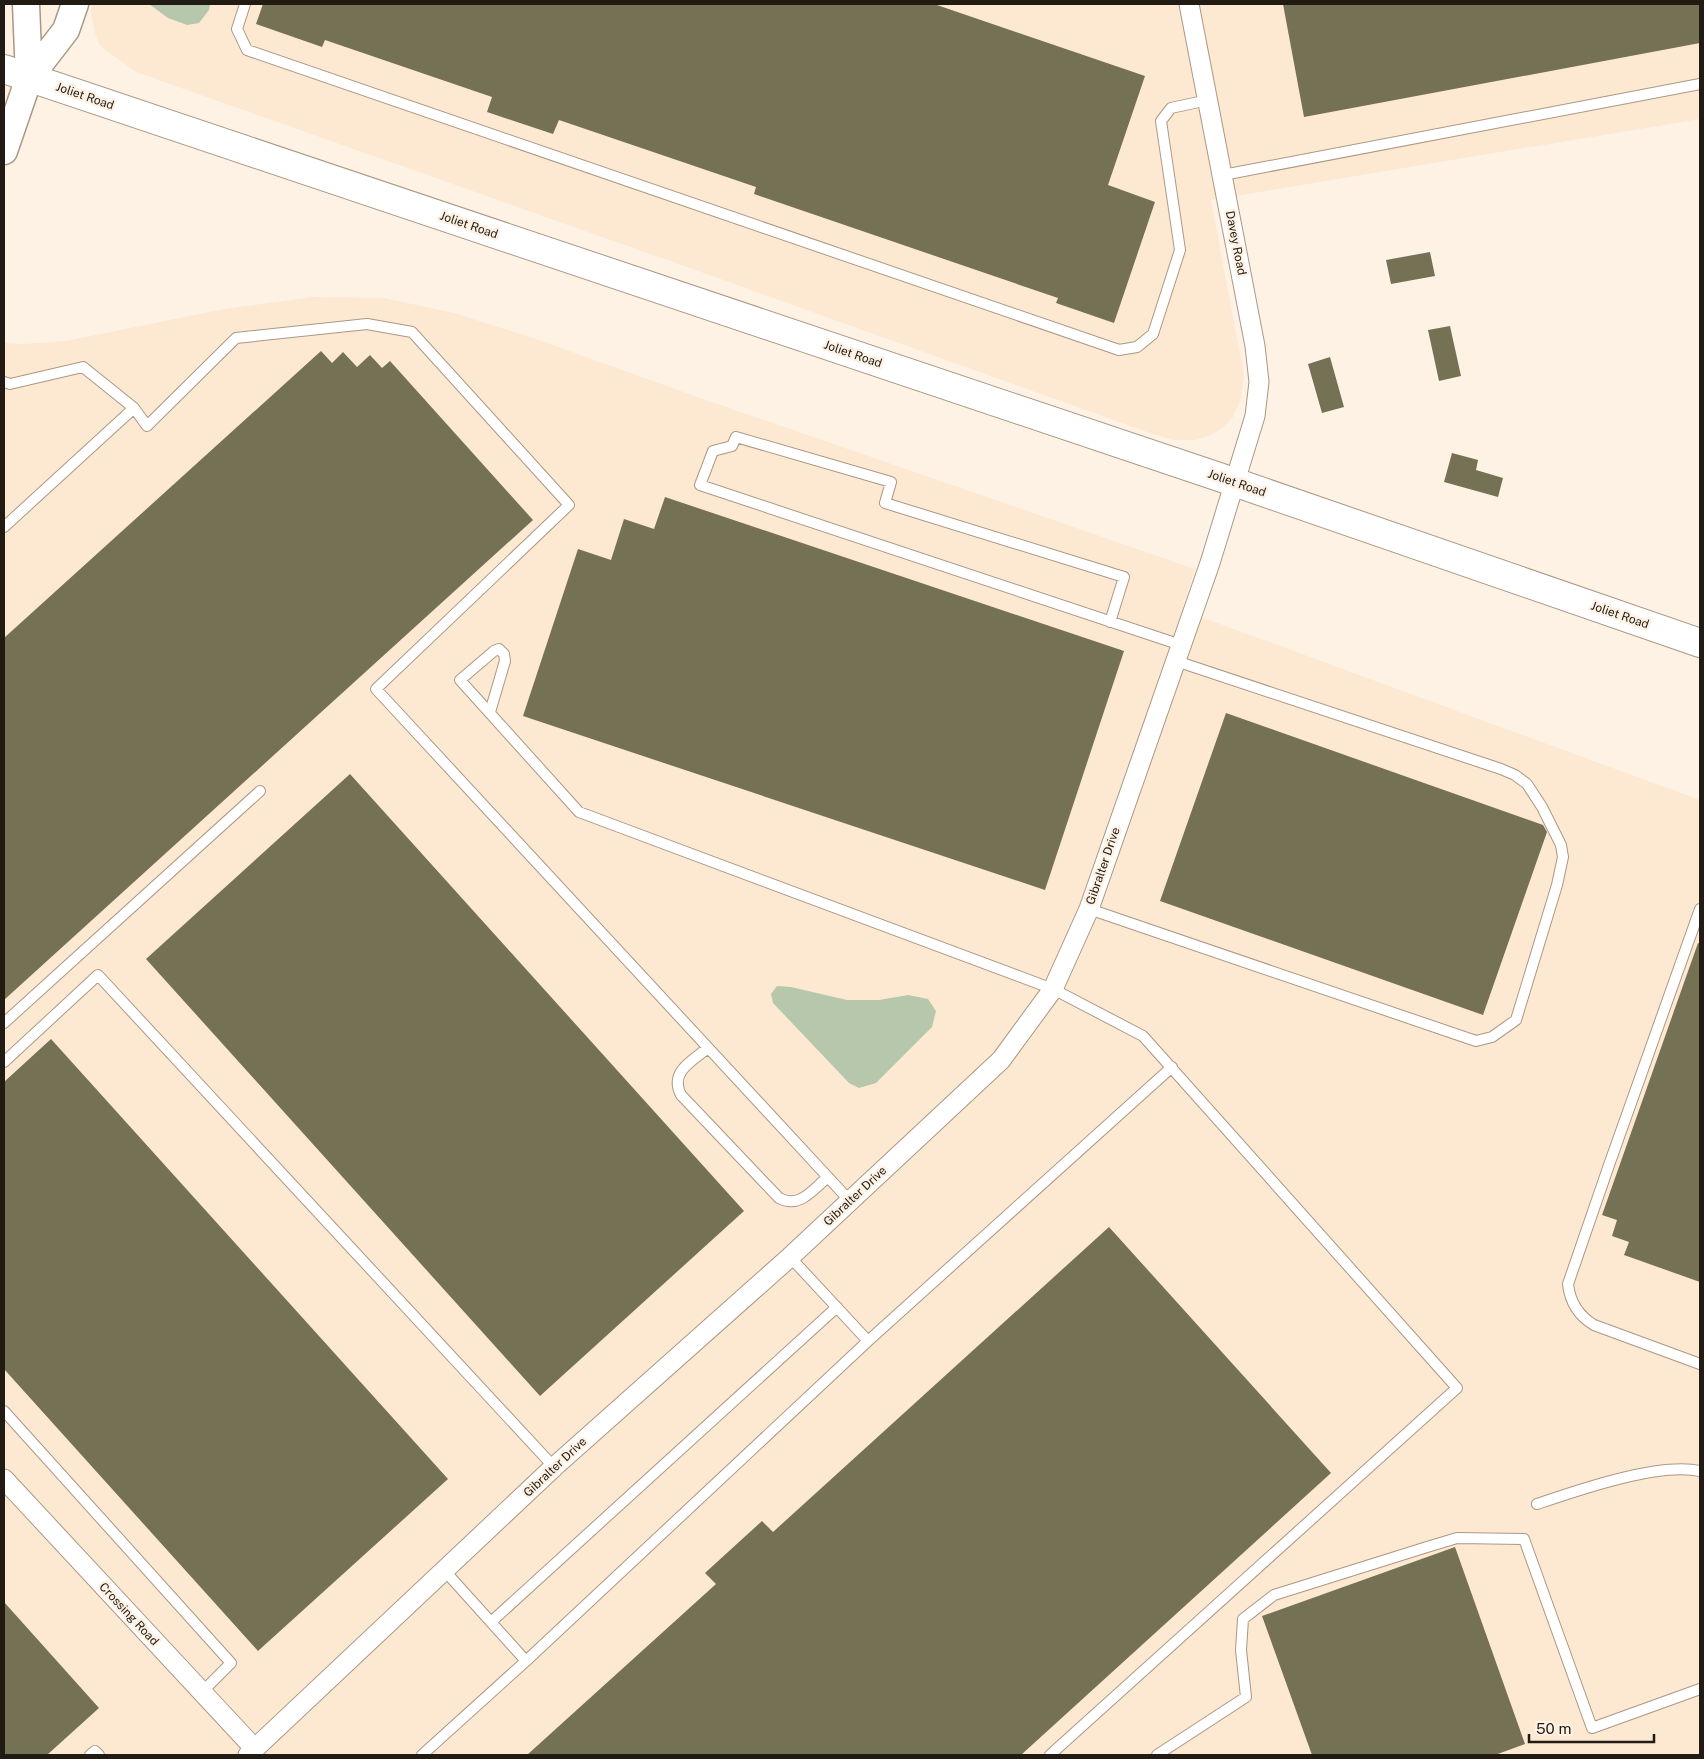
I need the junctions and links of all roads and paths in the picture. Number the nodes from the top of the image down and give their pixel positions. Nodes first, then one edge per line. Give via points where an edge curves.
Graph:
1 (26, 4) edge
2 (75, 4) edge
3 (245, 4) edge
4 (1190, 4) edge
5 (4, 69) edge
6 (29, 78) junction
7 (1700, 84) edge
8 (1208, 100) junction
9 (4, 151) edge
10 (1223, 174) junction
11 (4, 382) edge
12 (134, 408) junction
13 (1234, 482) junction
14 (4, 527) edge
15 (1110, 622) junction
16 (1700, 643) edge
17 (1178, 653) junction
18 (490, 712) junction
19 (260, 791) dead end
20 (1088, 909) junction
21 (1700, 909) edge
22 (1053, 989) junction
23 (4, 1022) edge
24 (708, 1048) junction
25 (4, 1062) edge
26 (1172, 1068) junction
27 (828, 1176) junction
28 (850, 1200) junction
29 (790, 1256) junction
30 (837, 1307) junction
31 (868, 1341) junction
32 (1700, 1364) edge
33 (4, 1410) edge
34 (554, 1467) junction
35 (1700, 1472) edge
36 (4, 1479) edge
37 (1537, 1504) dead end
38 (444, 1570) junction
39 (491, 1622) junction
40 (526, 1660) junction
41 (1700, 1689) edge
42 (202, 1692) junction
43 (254, 1753) edge
44 (90, 1755) edge
45 (99, 1755) edge
46 (422, 1755) edge
47 (1050, 1755) edge
48 (1157, 1755) edge

1 - 6 street
2 - 6 street via 66,30
3 - 8 lane via 237,29 247,50 1119,350 1136,347 1153,334 1180,250 1160,121 1171,108
4 - 8 street, Davey Road
5 - 6 main road, Joliet Road
6 - 9 street
6 - 13 main road, Joliet Road
7 - 10 lane
8 - 10 street, Davey Road
10 - 13 street, Davey Road via 1260,382 1255,416
11 - 12 lane via 10,384 83,367
12 - 14 lane
12 - 24 lane via 147,426 236,338 367,324 412,332 569,505 376,689
13 - 16 main road, Joliet Road
13 - 17 street, Gibralter Drive
15 - 15 lane via 700,485 713,451 732,446 736,437 891,482 885,503 1124,578
15 - 17 lane
17 - 20 street, Gibralter Drive
17 - 20 lane via 1501,769 1527,784 1561,845 1563,857 1516,1020 1492,1037 1476,1041
18 - 18 lane via 460,680 499,649 505,661
18 - 22 lane via 579,812
19 - 23 lane
20 - 22 street, Gibralter Drive
21 - 32 lane via 1568,1284 1570,1295 1584,1320
22 - 26 lane via 1143,1036
22 - 28 street, Gibralter Drive via 1001,1060
24 - 27 lane
24 - 27 lane via 679,1072 676,1081 681,1095 779,1198 788,1202 803,1199
25 - 34 lane via 98,975
26 - 31 lane
26 - 47 lane via 1457,1388
27 - 28 lane
28 - 29 street, Gibralter Drive
29 - 30 lane
29 - 34 street, Gibralter Drive
30 - 31 lane
30 - 39 lane
31 - 40 lane
33 - 42 lane via 231,1663
34 - 38 street, Gibralter Drive
35 - 37 lane via 1663,1470
36 - 42 street, Crossing Road
38 - 39 lane
38 - 43 street, Gibralter Drive
39 - 40 lane
40 - 46 lane
41 - 48 lane via 1592,1728 1524,1539 1457,1538 1274,1595 1243,1619 1241,1650 1246,1697
42 - 43 street, Crossing Road
44 - 45 lane via 95,1751

